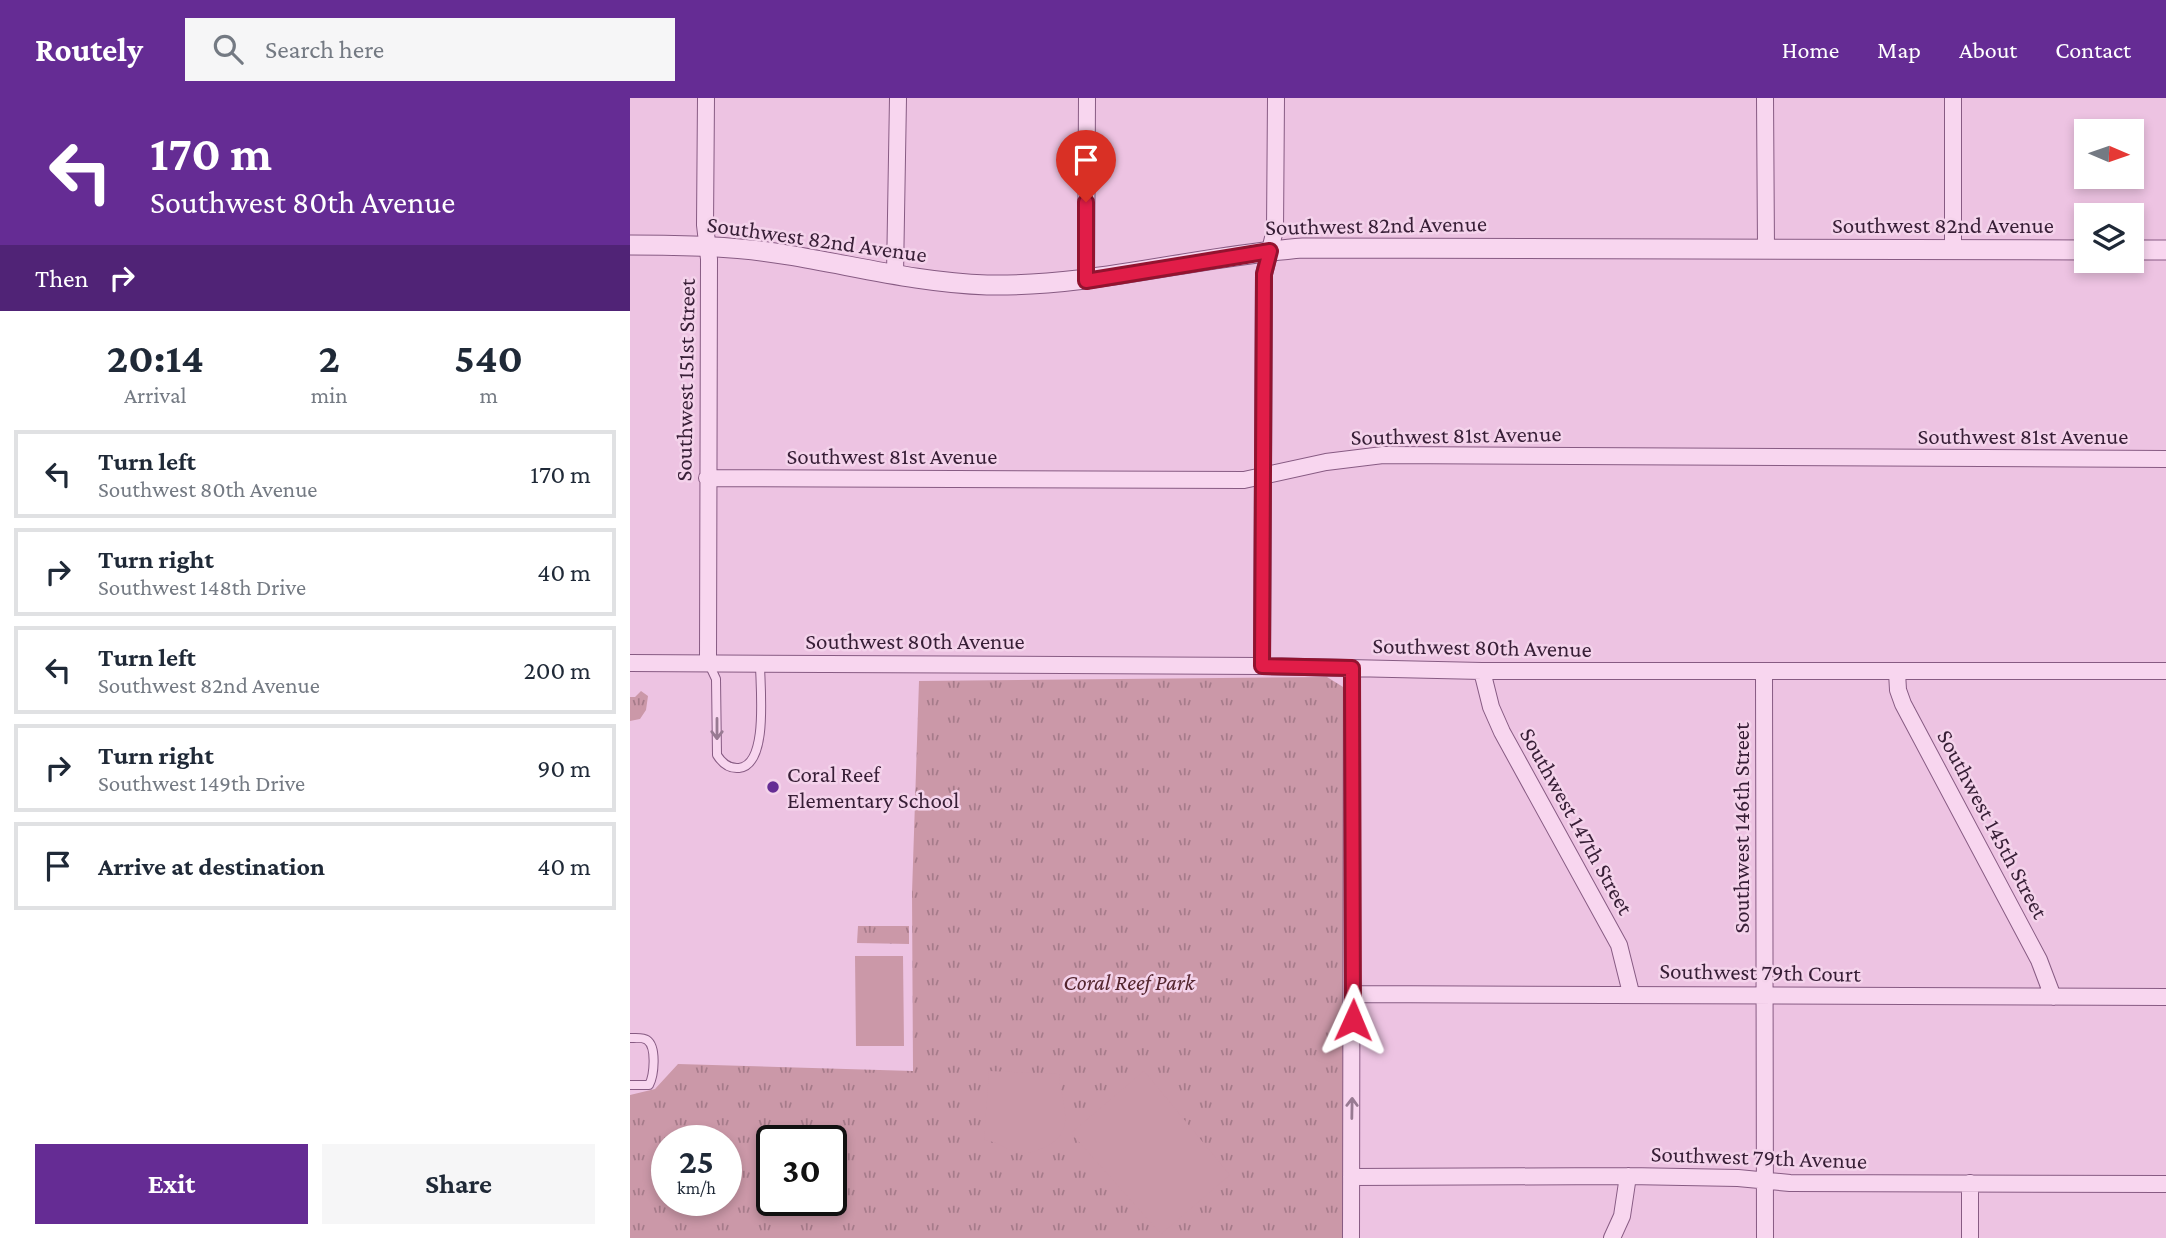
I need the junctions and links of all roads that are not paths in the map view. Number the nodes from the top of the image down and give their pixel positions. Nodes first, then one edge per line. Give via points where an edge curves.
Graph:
1 (706, 98) edge
2 (898, 98) edge
3 (1087, 98) edge
4 (1276, 98) edge
5 (1765, 98) edge
6 (1953, 98) edge
7 (630, 245) edge
8 (709, 246) junction
9 (1766, 248) junction
10 (1954, 250) junction
11 (2074, 250) edge
12 (2144, 250) edge
13 (2166, 250) edge
14 (1270, 251) junction
15 (895, 275) junction
16 (1086, 281) junction
17 (2166, 459) edge
18 (1263, 477) junction
19 (707, 478) junction
20 (708, 662) junction
21 (630, 663) edge
22 (760, 663) junction
23 (1262, 666) junction
24 (1352, 668) junction
25 (1482, 671) junction
26 (1764, 671) junction
27 (1898, 671) junction
28 (2166, 671) edge
29 (1631, 993) junction
30 (1353, 994) junction
31 (1765, 995) junction
32 (2053, 997) junction
33 (2166, 997) edge
34 (630, 1038) edge
35 (630, 1085) edge
36 (1628, 1176) junction
37 (1351, 1177) junction
38 (1764, 1180) junction
39 (1970, 1184) junction
40 (2166, 1184) edge
41 (1351, 1238) edge
42 (1612, 1238) edge
43 (1765, 1238) edge
44 (1970, 1238) edge

1 - 8 street, Southwest 151st Street via 705,225
2 - 15 street
3 - 16 street
4 - 14 street via 1275,230
5 - 9 street
6 - 10 street
7 - 8 street, Southwest 82nd Avenue
8 - 15 street, Southwest 82nd Avenue
8 - 19 street, Southwest 151st Street
9 - 10 street, Southwest 82nd Avenue
9 - 14 street, Southwest 82nd Avenue
10 - 11 street, Southwest 82nd Avenue
12 - 13 street
14 - 16 street, Southwest 82nd Avenue
14 - 18 street via 1264,274
15 - 16 street, Southwest 82nd Avenue via 986,285
17 - 18 street, Southwest 81st Avenue via 1383,456 1336,460
18 - 19 street, Southwest 81st Avenue
18 - 23 street
19 - 20 street, Southwest 151st Street
20 - 21 street, Southwest 80th Avenue
20 - 22 street, Southwest 80th Avenue
20 -> 22 lane via 716,678 717,755 735,769 745,767 757,753
22 - 23 street, Southwest 80th Avenue
23 - 24 street, Southwest 80th Avenue
24 - 25 street, Southwest 80th Avenue
24 - 30 street
25 - 26 street, Southwest 80th Avenue
25 - 29 street, Southwest 147th Street via 1502,733 1619,945
26 - 27 street, Southwest 80th Avenue
26 - 31 street, Southwest 146th Street
27 - 28 street, Southwest 80th Avenue
27 - 32 street, Southwest 145th Street via 1903,704 2039,960
29 - 30 street, Southwest 79th Court
29 - 31 street, Southwest 79th Court
37 -> 30 street
31 - 32 street, Southwest 79th Court
31 - 38 street, Southwest 146th Street
32 - 33 street, Southwest 79th Court
34 - 35 lane via 645,1038 653,1050 649,1085
36 - 37 street, Southwest 79th Avenue
36 - 38 street, Southwest 79th Avenue
36 - 42 street via 1622,1216
37 - 41 street
38 - 39 street, Southwest 79th Avenue
38 - 43 street, Southwest 146th Street
39 - 40 street, Southwest 79th Avenue
39 - 44 street

